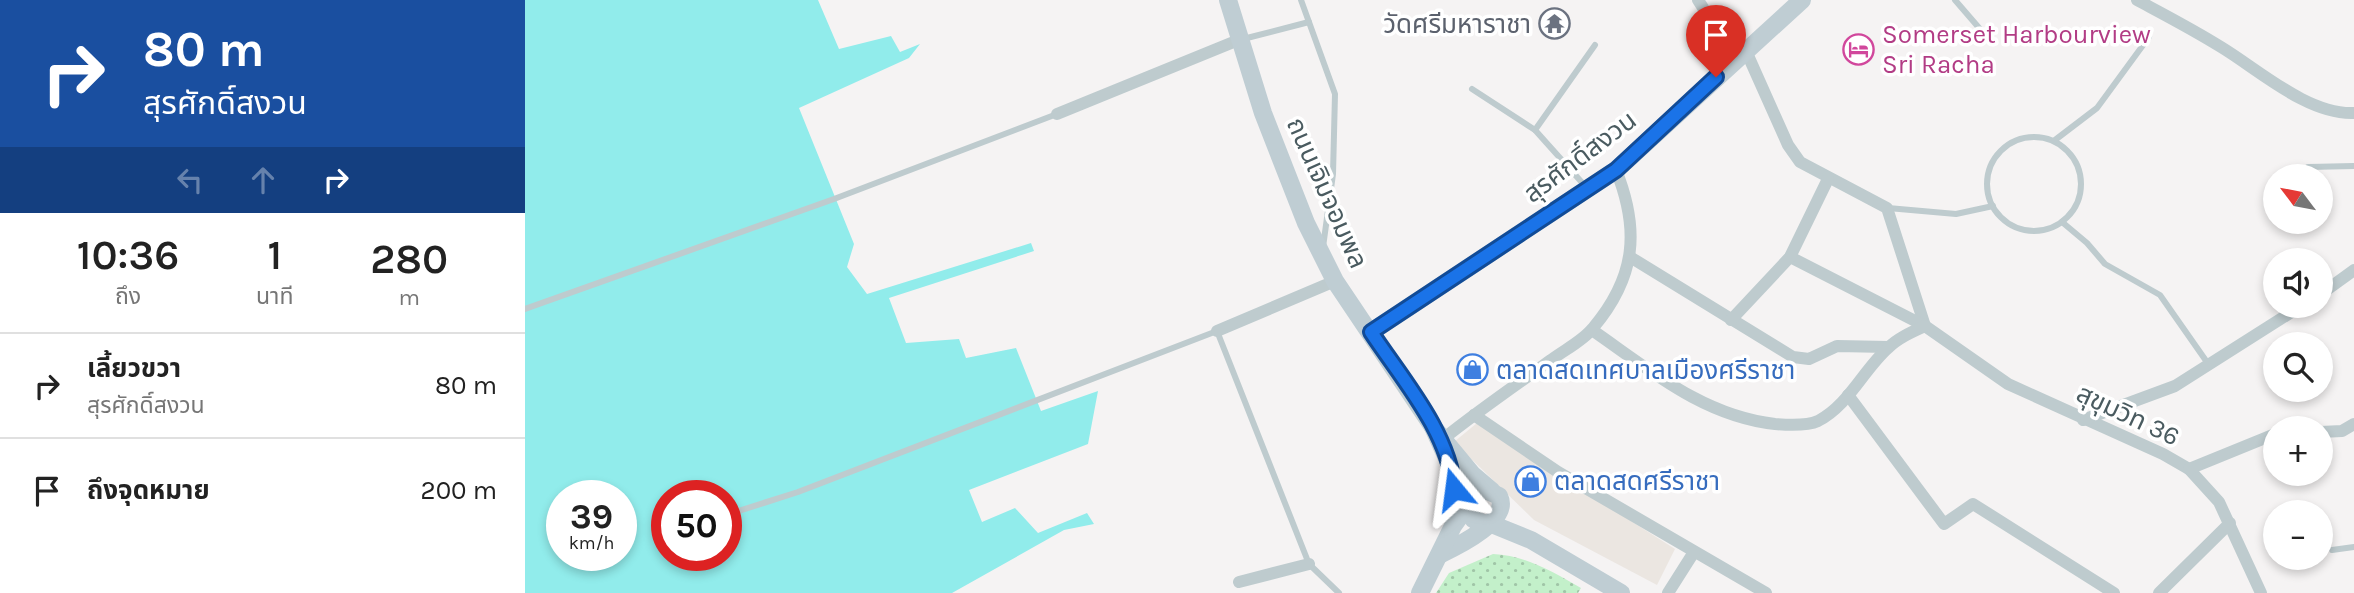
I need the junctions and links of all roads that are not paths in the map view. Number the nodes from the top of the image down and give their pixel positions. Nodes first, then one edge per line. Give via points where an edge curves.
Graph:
1 (1228, 0) edge
2 (1301, 0) edge
3 (1697, 0) edge
4 (1802, 0) edge
5 (1955, 0) edge
6 (2137, 0) edge
7 (1309, 22) junction
8 (1980, 29) dead end
9 (2149, 37) dead end
10 (1241, 39) junction
11 (1595, 45) dead end
12 (1741, 55) junction
13 (1472, 89) dead end
14 (2354, 113) edge
15 (1057, 114) joint
16 (1535, 130) junction
17 (2055, 140) junction
18 (2333, 166) edge
19 (2354, 166) edge
20 (1616, 170) junction
21 (1828, 179) junction
22 (1587, 189) junction
23 (1993, 206) junction
24 (1887, 208) junction
25 (2062, 222) junction
26 (1630, 257) junction
27 (1790, 257) junction
28 (2354, 270) edge
29 (1335, 281) junction
30 (2333, 285) edge
31 (525, 309) edge
32 (2282, 318) edge
33 (1731, 320) junction
34 (1925, 326) junction
35 (1592, 330) junction
36 (1217, 331) junction
37 (1371, 332) junction
38 (1888, 347) junction
39 (2210, 365) junction
40 (1848, 395) junction
41 (1474, 415) junction
42 (2083, 420) junction
43 (2354, 424) edge
44 (2333, 431) edge
45 (1438, 433) junction
46 (2263, 440) edge
47 (2189, 469) junction
48 (1453, 475) junction
49 (1496, 496) junction
50 (1468, 505) junction
51 (742, 510) edge
52 (2229, 523) junction
53 (1487, 524) junction
54 (1453, 528) junction
55 (1531, 540) junction
56 (2354, 547) edge
57 (2333, 550) edge
58 (1694, 552) junction
59 (1441, 554) junction
60 (1309, 564) junction
61 (1239, 582) dead end
62 (1339, 593) edge
63 (1420, 593) edge
64 (1621, 593) edge
65 (1668, 593) edge
66 (1766, 593) edge
67 (2114, 593) edge
68 (2159, 593) edge
69 (2261, 593) edge

1 - 10 main road, ถนนเจิมจอมพล
2 - 7 lane
3 - 12 street
4 - 12 main road, สุรศักดิ์สงวน
5 - 8 lane
6 - 14 street via 2224,48 2278,86 2339,114
7 - 10 lane
7 - 29 lane via 1335,94 1333,174 1323,245
9 - 17 lane via 2097,108
10 - 15 street
10 - 29 main road, ถนนเจิมจอมพล via 1287,182
11 - 16 lane
12 - 20 main road, สุรศักดิ์สงวน
12 - 21 street via 1788,145 1800,162
13 - 16 lane
15 - 31 lane
16 - 22 lane
17 - 23 lane via 2024,137 1997,154 1987,185
17 - 25 lane via 2068,149 2081,176 2076,206
18 - 19 lane
20 - 22 main road, สุรศักดิ์สงวน
20 - 26 street via 1629,203
21 - 24 street
21 - 27 street
22 - 37 main road, สุรศักดิ์สงวน
23 - 24 lane via 1956,214
23 - 25 lane via 2010,225 2024,230 2039,231
24 - 34 street
25 - 39 lane via 2105,264 2159,295
26 - 33 street
26 - 35 street via 1616,295
27 - 33 street
27 - 34 street, สุขุมวิท 36
28 - 30 street
29 - 36 street
29 - 37 main road, ถนนเจิมจอมพล
32 - 39 street
33 - 38 street via 1793,357 1809,359 1837,346
34 - 38 street
34 - 42 street, สุขุมวิท 36 via 2008,384
35 - 40 street via 1711,409 1750,421 1787,425 1817,421
35 - 41 street
36 - 51 lane
36 - 60 lane
37 - 45 main road, ถนนเจิมจอมพล
38 - 40 street
39 - 42 street via 2175,386
40 - 67 street via 1944,524 1973,504
41 - 45 street
41 - 58 street via 1558,472
42 - 47 street, สุขุมวิท 36
43 - 44 street
45 - 48 main road, ถนนเจิมจอมพล
45 - 49 main road, ถนนเจิมจอมพล
46 - 47 street
47 - 52 street, สุขุมวิท 36 via 2218,502
48 - 50 main road, ถนนเจิมจอมพล
48 - 54 main road
49 - 50 main road via 1478,491
49 - 53 main road via 1498,517
49 - 55 main road, ถนนเจิมจอมพล
50 - 53 main road via 1473,519
50 - 54 main road
52 - 68 street
52 - 69 street, สุขุมวิท 36
53 - 55 main road
53 - 59 main road
54 - 59 main road
55 - 64 main road
56 - 57 lane
58 - 65 street
58 - 66 street
59 - 63 main road
60 - 61 street
60 - 62 lane

